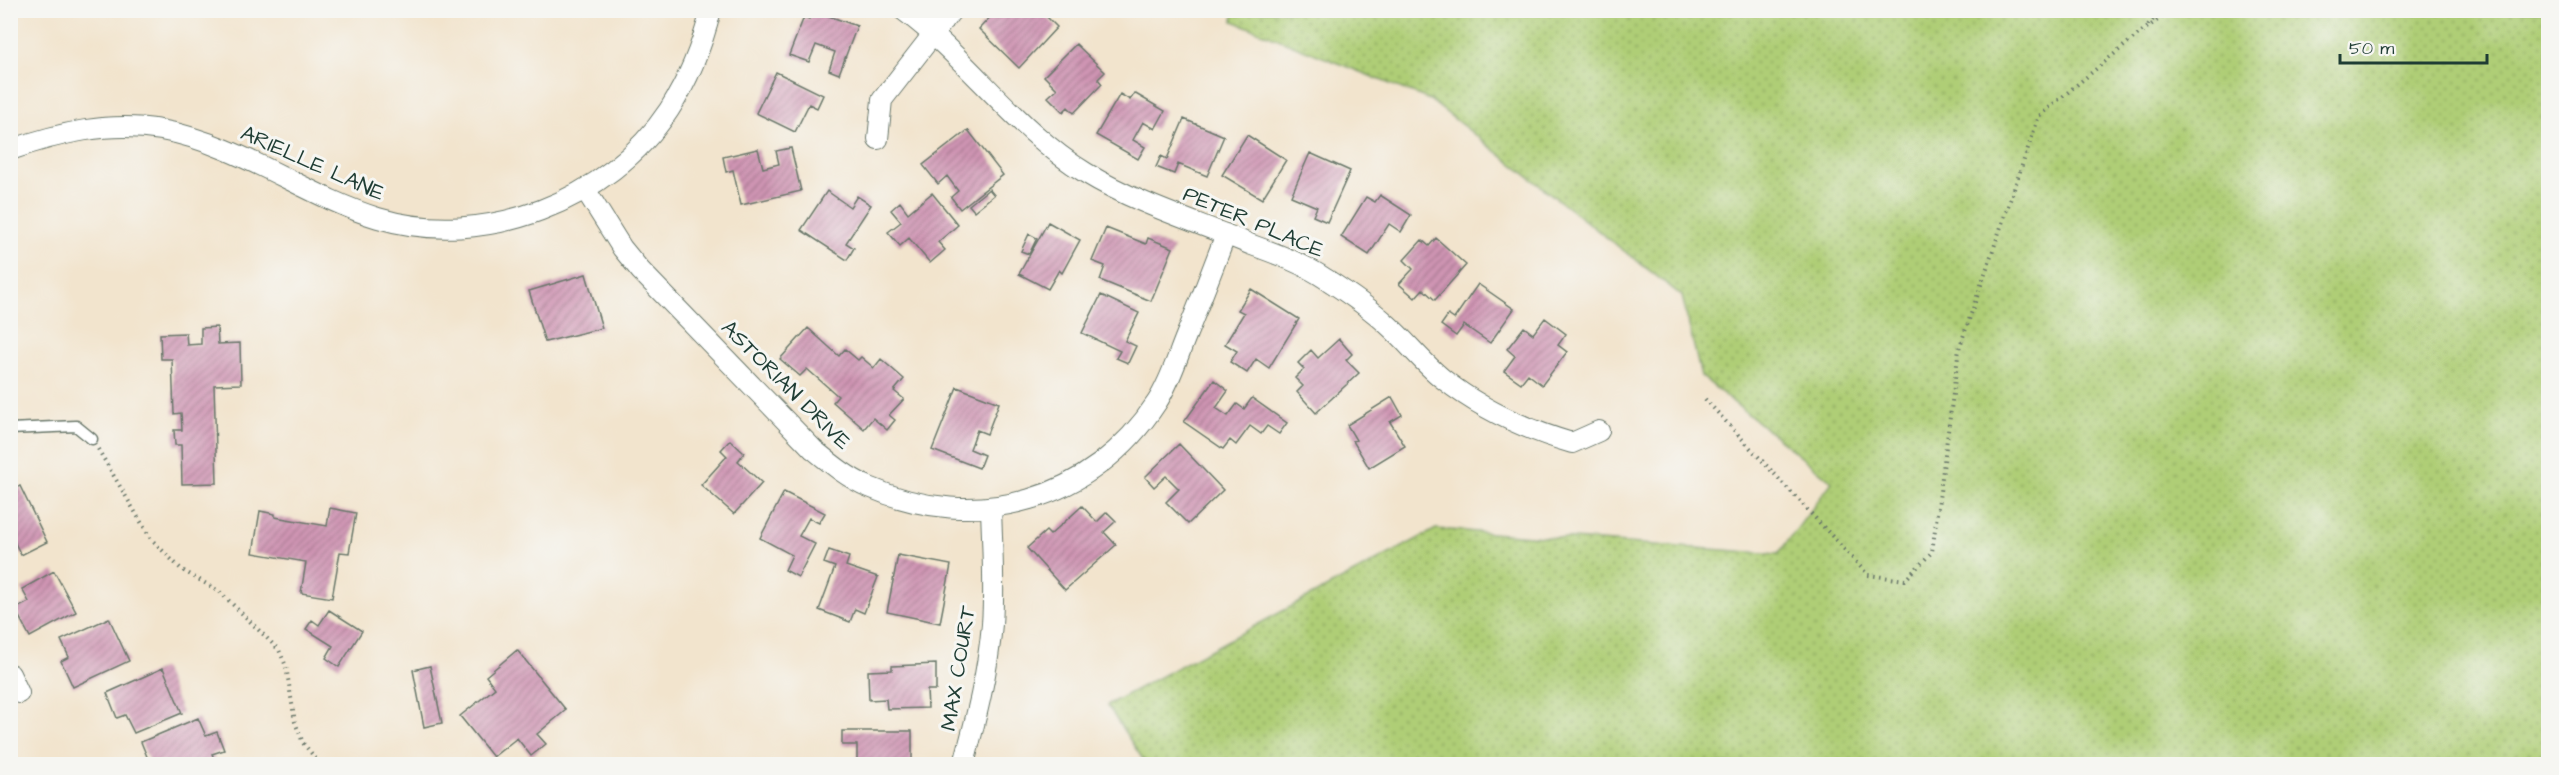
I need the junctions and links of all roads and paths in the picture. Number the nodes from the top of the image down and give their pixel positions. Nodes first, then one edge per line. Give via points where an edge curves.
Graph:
1 (711, 10) edge
2 (903, 10) edge
3 (952, 10) edge
4 (2162, 10) edge
5 (2172, 10) edge
6 (2141, 32) junction
7 (933, 36) junction
8 (878, 140) dead end
9 (10, 150) edge
10 (585, 189) junction
11 (1226, 234) junction
12 (1706, 399) dead end
13 (10, 429) edge
14 (1599, 431) dead end
15 (92, 439) joint
16 (991, 507) junction
17 (10, 674) edge
18 (19, 693) dead end
19 (320, 765) edge
20 (964, 765) edge

1 - 10 street, ARIELLE LANE via 701,48 668,111 625,160
2 - 7 street, PETER PLACE
3 - 7 street
4 - 6 path
5 - 6 path
6 - 12 path via 2039,116 1959,349 1932,552 1905,580 1868,574
7 - 8 street via 882,100
7 - 11 street, PETER PLACE via 1049,146 1084,172 1122,194
9 - 10 street, ARIELLE LANE via 84,130 158,130 229,150 346,208 418,226 495,223 549,207
10 - 16 street, ASTORIAN DRIVE via 640,270 834,466 867,486 904,500 938,507
11 - 14 street, PETER PLACE via 1323,276 1388,325 1441,378 1505,420 1572,443
11 - 16 street, ASTORIAN DRIVE via 1170,376 1140,426 1119,449 1074,481 1024,502
13 - 15 lane via 76,426
15 - 19 path via 151,539 182,570 219,591 279,650 286,666 295,722 303,743
16 - 20 street, MAX COURT via 994,589 990,640
17 - 18 street

